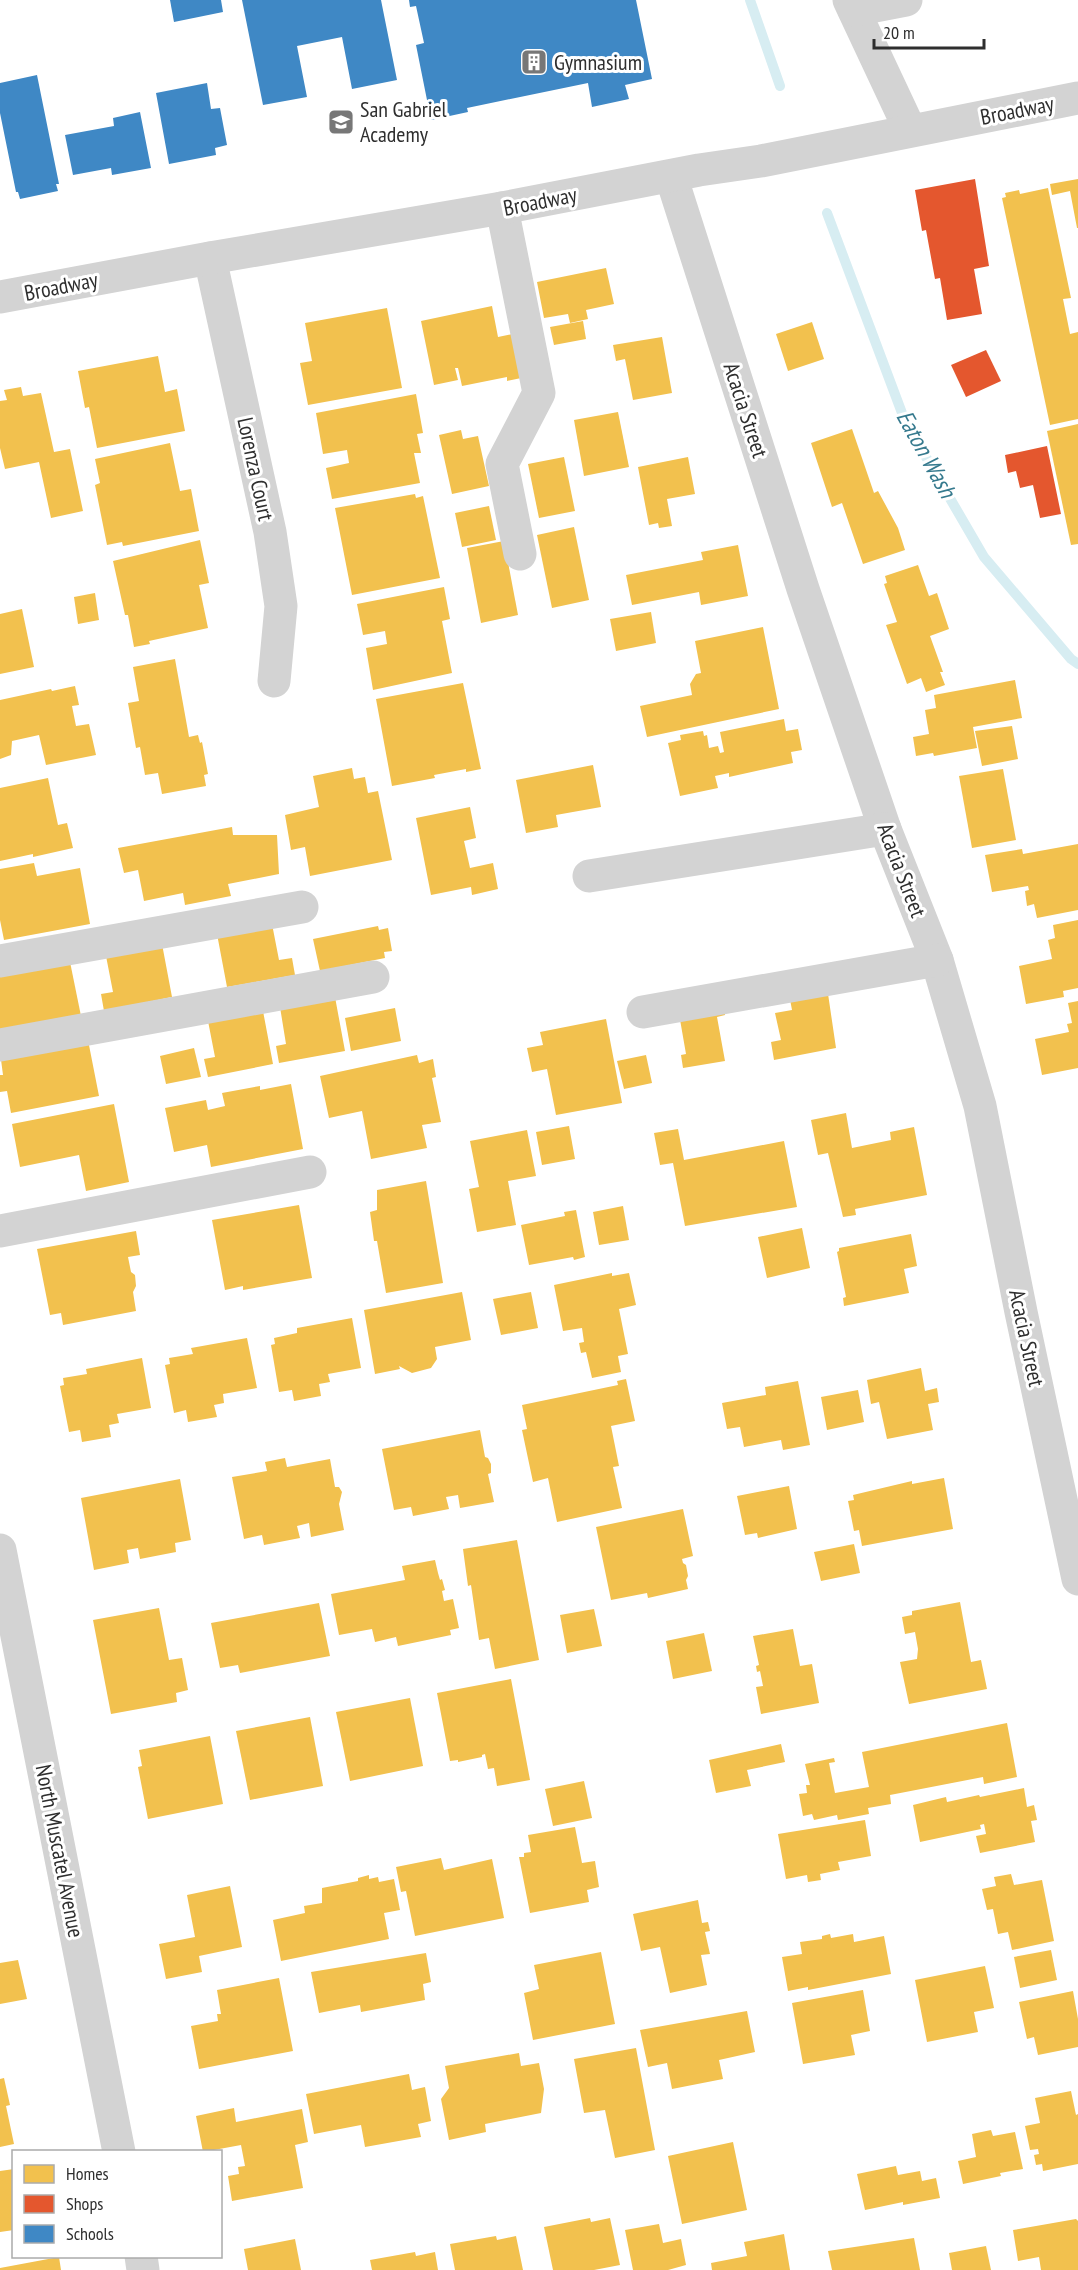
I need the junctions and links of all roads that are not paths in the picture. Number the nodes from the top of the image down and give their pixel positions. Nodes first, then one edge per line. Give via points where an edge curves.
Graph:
1 (906, 0) edge
2 (851, 5) edge
3 (1078, 98) edge
4 (910, 130) junction
5 (670, 176) junction
6 (502, 208) junction
7 (210, 258) junction
8 (0, 297) edge
9 (520, 554) dead end
10 (274, 681) dead end
11 (885, 829) junction
12 (589, 876) dead end
13 (302, 907) dead end
14 (938, 960) junction
15 (0, 961) edge
16 (373, 977) dead end
17 (643, 1012) dead end
18 (0, 1045) edge
19 (310, 1172) dead end
20 (0, 1231) edge
21 (1066, 1469) edge
22 (0, 1550) edge
23 (1078, 1579) edge
24 (119, 2150) edge

1 - 2 street
2 - 4 street
3 - 4 street, Broadway
4 - 5 street, Broadway
5 - 6 street, Broadway
5 - 11 street, Acacia Street
6 - 7 street, Broadway
6 - 9 street via 539,393 502,464
7 - 8 street, Broadway
7 - 10 street, Lorenza Court via 270,532 281,606
11 - 12 street
11 - 14 street, Acacia Street
13 - 15 street
14 - 17 street
14 - 21 street, Acacia Street via 980,1106
16 - 18 street
19 - 20 street
21 - 23 street, Acacia Street
22 - 24 street, North Muscatel Avenue

